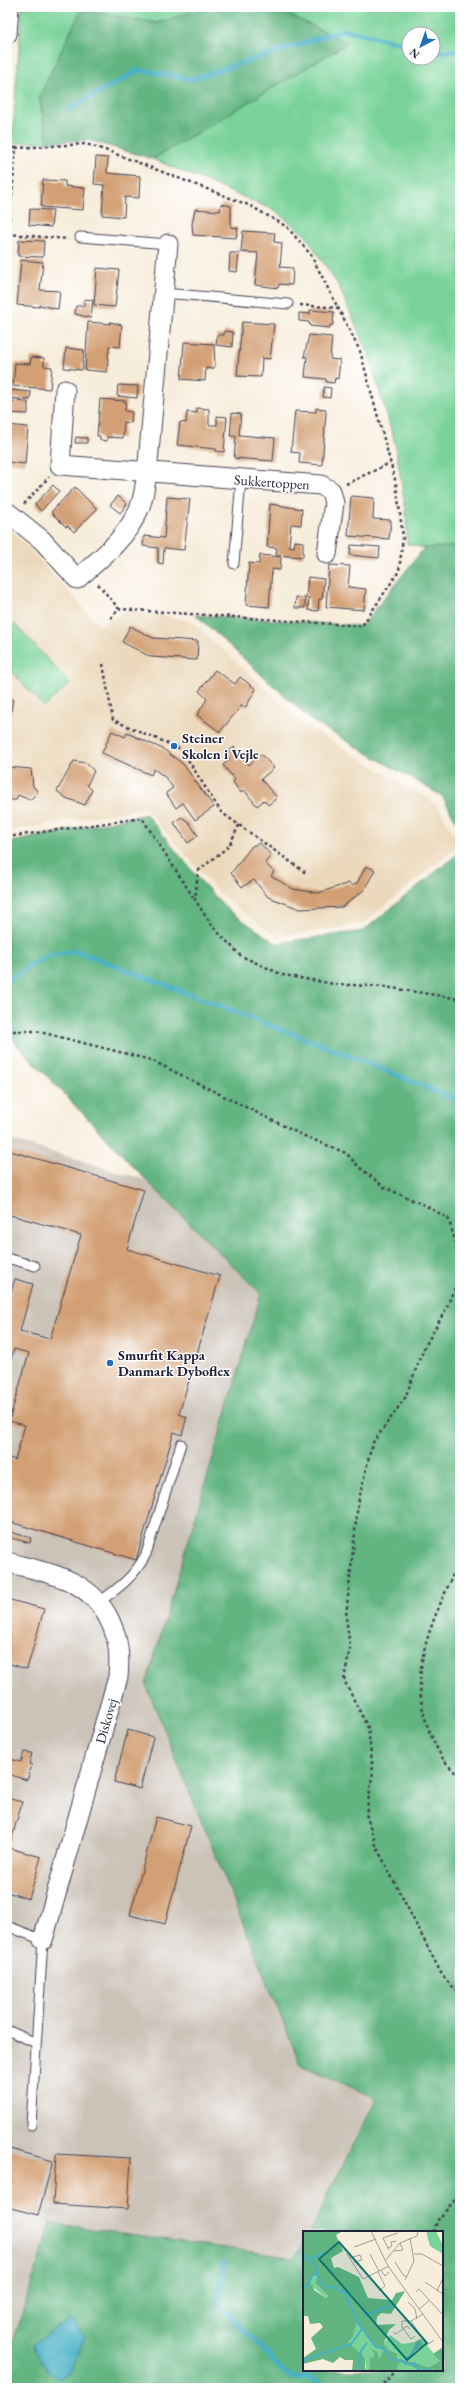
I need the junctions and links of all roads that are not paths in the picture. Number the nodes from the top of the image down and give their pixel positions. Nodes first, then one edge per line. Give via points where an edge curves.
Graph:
1 (9, 7) edge
2 (7, 34) edge
3 (80, 236) road end
4 (168, 244) joint
5 (164, 293) junction
6 (288, 304) road end
7 (65, 390) dead end
8 (147, 473) junction
9 (241, 480) junction
10 (11, 515) edge
11 (327, 554) dead end
12 (234, 564) dead end
13 (7, 1258) edge
14 (35, 1266) dead end
15 (180, 1444) dead end
16 (7, 1562) edge
17 (99, 1602) junction
18 (7, 1926) edge
19 (43, 1940) junction
20 (7, 2030) edge
21 (36, 2043) junction
22 (31, 2125) dead end

1 - 2 street
3 - 4 lane
4 - 5 street
5 - 6 lane
5 - 8 street
7 - 8 street, Sukkertoppen via 60,465
8 - 9 street, Sukkertoppen
8 - 10 street via 140,508 127,531 110,551 77,579 42,540
9 - 11 street, Sukkertoppen via 321,485 331,491 334,503
9 - 12 lane
13 - 14 lane
15 - 17 lane via 146,1554 126,1583
16 - 17 street, Diskovej via 64,1578 81,1586
17 - 19 street, Diskovej via 119,1642 118,1677
18 - 19 lane
19 - 21 lane
20 - 21 lane
21 - 22 lane

